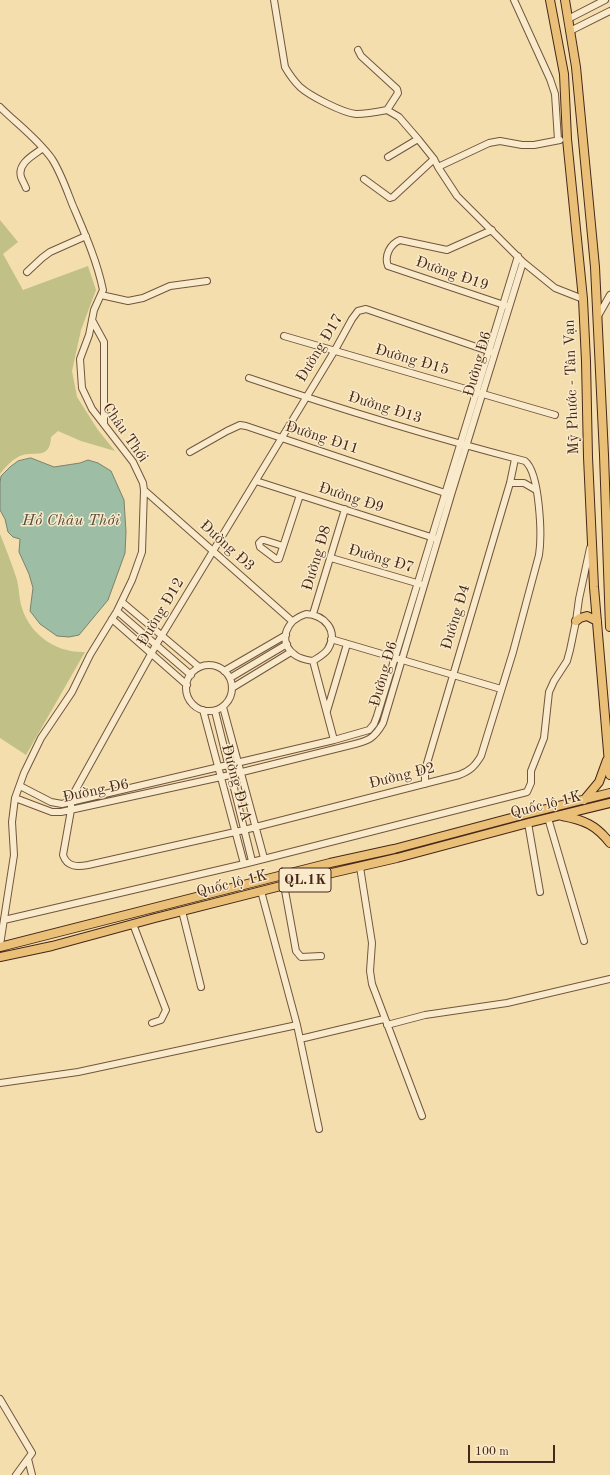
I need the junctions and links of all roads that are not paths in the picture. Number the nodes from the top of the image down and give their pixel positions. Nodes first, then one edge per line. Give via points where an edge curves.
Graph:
1 (274, 0) edge
2 (514, 0) edge
3 (550, 0) edge
4 (565, 0) edge
5 (605, 0) edge
6 (610, 11) edge
7 (568, 19) junction
8 (570, 31) junction
9 (358, 50) dead end
10 (387, 110) junction
11 (2, 111) edge
12 (418, 139) junction
13 (558, 140) junction
14 (568, 140) junction
15 (43, 148) junction
16 (388, 156) dead end
17 (434, 159) junction
18 (438, 167) junction
19 (364, 179) dead end
20 (26, 188) dead end
21 (492, 230) junction
22 (86, 236) junction
23 (518, 256) junction
24 (523, 262) junction
25 (27, 272) dead end
26 (207, 280) dead end
27 (101, 295) junction
28 (610, 295) edge
29 (583, 299) junction
30 (597, 301) junction
31 (505, 305) junction
32 (598, 316) junction
33 (92, 320) junction
34 (284, 336) dead end
35 (334, 350) junction
36 (491, 352) junction
37 (249, 378) dead end
38 (479, 393) junction
39 (306, 398) junction
40 (555, 415) dead end
41 (104, 424) junction
42 (281, 438) junction
43 (463, 446) junction
44 (190, 452) dead end
45 (515, 459) junction
46 (256, 481) junction
47 (510, 483) junction
48 (144, 490) junction
49 (536, 490) junction
50 (448, 494) junction
51 (300, 495) junction
52 (345, 509) junction
53 (434, 538) junction
54 (592, 540) junction
55 (283, 546) dead end
56 (213, 551) junction
57 (330, 558) junction
58 (420, 584) junction
59 (122, 602) junction
60 (117, 611) junction
61 (313, 614) junction
62 (408, 614) junction
63 (414, 616) junction
64 (112, 619) junction
65 (292, 621) junction
66 (576, 621) junction
67 (597, 621) junction
68 (610, 627) edge
69 (161, 635) junction
70 (286, 635) junction
71 (331, 639) junction
72 (287, 644) junction
73 (347, 644) junction
74 (156, 645) junction
75 (292, 652) junction
76 (255, 653) junction
77 (151, 654) junction
78 (394, 658) junction
79 (260, 660) junction
80 (402, 660) junction
81 (313, 661) junction
82 (199, 667) junction
83 (265, 668) junction
84 (224, 671) junction
85 (191, 674) junction
86 (452, 675) junction
87 (230, 678) junction
88 (186, 685) junction
89 (232, 688) junction
90 (501, 689) junction
91 (223, 707) junction
92 (379, 709) junction
93 (203, 710) junction
94 (215, 710) junction
95 (386, 711) junction
96 (327, 712) junction
97 (349, 736) junction
98 (334, 740) junction
99 (351, 745) junction
100 (303, 748) junction
101 (305, 756) junction
102 (608, 756) junction
103 (238, 763) junction
104 (228, 765) junction
105 (218, 768) junction
106 (240, 772) junction
107 (231, 774) junction
108 (610, 775) edge
109 (221, 777) junction
110 (172, 779) junction
111 (424, 784) junction
112 (20, 786) junction
113 (174, 787) junction
114 (119, 792) junction
115 (610, 793) edge
116 (15, 798) junction
117 (122, 800) junction
118 (584, 800) junction
119 (71, 803) junction
120 (610, 803) edge
121 (71, 810) junction
122 (559, 815) junction
123 (548, 818) junction
124 (528, 823) junction
125 (255, 828) junction
126 (244, 830) junction
127 (236, 832) junction
128 (610, 843) edge
129 (264, 858) junction
130 (252, 862) junction
131 (244, 864) junction
132 (360, 867) junction
133 (284, 885) junction
134 (261, 891) junction
135 (540, 892) dead end
136 (182, 911) junction
137 (4, 920) junction
138 (133, 924) junction
139 (584, 941) dead end
140 (0, 951) edge
141 (321, 956) dead end
142 (610, 979) edge
143 (201, 987) dead end
144 (384, 1019) junction
145 (152, 1023) dead end
146 (297, 1025) junction
147 (387, 1025) junction
148 (300, 1039) junction
149 (0, 1083) edge
150 (422, 1116) dead end
151 (319, 1129) dead end
152 (0, 1399) edge
153 (6, 1409) junction
154 (0, 1412) edge
155 (28, 1460) junction
156 (16, 1475) edge
157 (32, 1475) edge

1 - 10 street via 285,67 301,89 333,107 355,114
2 - 13 street via 555,94
3 - 14 main road, Mỹ Phước - Tân Vạn via 564,74
4 - 7 main road, Mỹ Phước - Tân Vạn
5 - 7 street
6 - 8 street
7 - 8 main road, Mỹ Phước - Tân Vạn
8 - 30 main road, Mỹ Phước - Tân Vạn via 576,67
9 - 10 street via 361,56 397,89 398,93
10 - 12 street via 399,117
11 - 15 street, Châu Thới via 25,129
12 - 16 street
12 - 17 street
13 - 14 street
13 - 18 street via 534,145 500,141 489,143
14 - 29 main road, Mỹ Phước - Tân Vạn
15 - 20 street via 21,167 21,176
15 - 22 street, Châu Thới via 53,160 64,182
17 - 18 street
17 - 19 street via 390,198
18 - 21 street via 457,196
21 - 23 street
21 - 31 street, Đường Đ19 via 447,250 396,241 386,261 388,266
22 - 25 street via 50,252
22 - 27 street, Châu Thới via 101,281
23 - 24 street
23 - 31 street, Đường Đ6
24 - 29 street via 555,288
24 - 31 street, Đường Đ6
26 - 27 street via 170,286 143,298 128,300
27 - 33 street, Châu Thới
28 - 32 street
29 - 30 main road
29 - 54 main road, Mỹ Phước - Tân Vạn
30 - 32 main road, Mỹ Phước - Tân Vạn
31 - 36 street, Đường Đ6
32 - 68 main road, Mỹ Phước - Tân Vạn
33 - 41 street via 104,342
33 - 41 street, Châu Thới via 80,360 80,378 87,400
34 - 35 street, Đường Đ15
35 - 36 street, Đường Đ17 via 352,319 358,312 366,309
35 - 38 street, Đường Đ15
35 - 39 street, Đường Đ17
36 - 38 street, Đường Đ6
37 - 39 street, Đường Đ13
38 - 40 street, Đường Đ15
38 - 43 street, Đường Đ6
39 - 42 street, Đường Đ17
39 - 43 street, Đường Đ13
41 - 48 street, Châu Thới via 133,462
42 - 44 street, Đường Đ11 via 240,425
42 - 46 street, Đường Đ12
42 - 50 street, Đường Đ11
43 - 45 street, Đường Đ13
43 - 50 street, Đường Đ6
45 - 47 street, Đường Đ4
45 - 49 street, Đường Đ2 via 528,464
46 - 51 street, Đường Đ9
46 - 56 street, Đường Đ12
47 - 49 street via 524,483
47 - 86 street, Đường Đ4
48 - 56 street, Đường Đ3
48 - 59 street, Châu Thới via 142,552
49 - 90 street, Đường Đ2 via 541,541 539,555
50 - 53 street, Đường Đ6
51 - 52 street, Đường Đ9
51 - 55 street
52 - 53 street, Đường Đ9
52 - 57 street, Đường Đ8
53 - 58 street, Đường Đ6
54 - 66 street
54 - 67 main road, Mỹ Phước - Tân Vạn
56 - 65 street, Đường Đ3
56 - 69 street, Đường Đ12
57 - 58 street, Đường Đ7
57 - 61 street, Đường Đ8
58 - 62 street, Đường Đ6
58 - 63 street, Đường Đ6
59 - 60 street, Châu Thới
59 - 69 street
60 - 64 street, Châu Thới
60 - 74 street
61 - 65 street via 298,616
61 - 71 street via 326,621 330,627
62 - 63 street
62 - 78 street, Đường Đ6
63 - 80 street, Đường Đ6
64 - 77 street
64 - 112 street, Châu Thới via 72,692 41,738
65 - 70 street
66 - 67 main road via 587,616
66 - 129 street via 567,661 549,692 544,738 531,772 531,783 527,792
67 - 102 main road, Mỹ Phước - Tân Vạn
69 - 74 street, Đường Đ12
69 - 82 street
70 - 72 street
70 - 76 street
71 - 73 street
71 - 81 street via 325,653
72 - 75 street
72 - 79 street
73 - 78 street
73 - 96 street
74 - 77 street, Đường Đ12
74 - 85 street
75 - 81 street via 300,658
75 - 83 street
76 - 79 street
76 - 84 street
77 - 88 street
77 - 119 street, Đường Đ12 via 74,791
78 - 80 street
78 - 92 street, Đường Đ6
79 - 83 street
79 - 87 street
80 - 86 street
80 - 95 street, Đường Đ6
81 - 96 street
82 - 84 street via 213,665
82 - 85 street
83 - 89 street
84 - 87 street
85 - 88 street
86 - 90 street
86 - 111 street, Đường Đ4 via 425,770
87 - 89 street
88 - 93 street via 192,703
89 - 91 street via 230,698
90 - 111 street, Đường Đ2 via 476,766 468,772
91 - 94 street
91 - 103 street, Đường Đ1A
92 - 95 street
92 - 97 street, Đường Đ6 via 369,730
93 - 94 street
93 - 105 street, Đường Đ1A
94 - 104 street, Đường Đ1A
95 - 99 street, Đường Đ6 via 377,734 367,741
96 - 98 street
97 - 98 street, Đường Đ6
97 - 99 street
98 - 100 street, Đường Đ6
99 - 101 street, Đường Đ6
100 - 101 street
100 - 103 street, Đường Đ6
101 - 106 street, Đường Đ6
102 - 108 main road, Mỹ Phước - Tân Vạn
102 - 118 main road via 599,782
103 - 104 street, Đường Đ6
103 - 106 street, Đường Đ1A
104 - 105 street, Đường Đ6
104 - 107 street, Đường Đ1A
105 - 109 street, Đường Đ1A
105 - 110 street, Đường Đ6
106 - 107 street, Đường Đ6
106 - 125 street, Đường Đ1A
107 - 109 street, Đường Đ6
107 - 126 street, Đường Đ1A
109 - 113 street, Đường Đ6
109 - 127 street, Đường Đ1A
110 - 113 street
110 - 114 street, Đường Đ6
111 - 125 street, Đường Đ2
112 - 116 street, Châu Thới
112 - 119 street, Đường Đ6 via 57,804
113 - 117 street, Đường Đ6
114 - 117 street
114 - 119 street, Đường Đ6
115 - 118 main road, Quốc lộ 1K / QL.1K
116 - 121 street, Đường Đ6 via 52,812
116 - 137 street, Châu Thới via 12,822 14,855
117 - 121 street, Đường Đ6
118 - 140 main road, Quốc lộ 1K / QL.1K
119 - 121 street, Đường Đ12
120 - 122 main road, Quốc lộ 1K / QL.1K
121 - 127 street, Đường Đ2 via 63,855 70,865 76,867
122 - 123 main road, Quốc lộ 1K / QL.1K
122 - 128 main road via 586,822 596,828
123 - 124 main road, Quốc lộ 1K / QL.1K
123 - 139 street
124 - 132 main road, Quốc lộ 1K / QL.1K
124 - 135 street
125 - 126 street, Đường Đ2
125 - 129 street, Đường Đ1A
126 - 127 street, Đường Đ2
126 - 130 street, Đường Đ1A
127 - 131 street, Đường Đ1A
129 - 130 street
130 - 131 street
131 - 137 street
132 - 133 main road, Quốc lộ 1K / QL.1K
132 - 144 street via 372,943 372,984
133 - 134 main road, Quốc lộ 1K / QL.1K
133 - 141 street via 296,951 301,957
134 - 136 main road, Quốc lộ 1K / QL.1K
134 - 146 street
136 - 138 main road, Quốc lộ 1K / QL.1K
136 - 143 street
137 - 140 street, Châu Thới
138 - 140 main road, Quốc lộ 1K / QL.1K via 52,946
138 - 145 street via 166,1010 161,1020
142 - 147 street via 507,1003 424,1015
144 - 147 street
144 - 148 street
146 - 148 street
146 - 149 street via 78,1072
147 - 150 street
148 - 151 street
152 - 153 street
153 - 154 street
153 - 155 street via 32,1453
155 - 156 street
155 - 157 street

